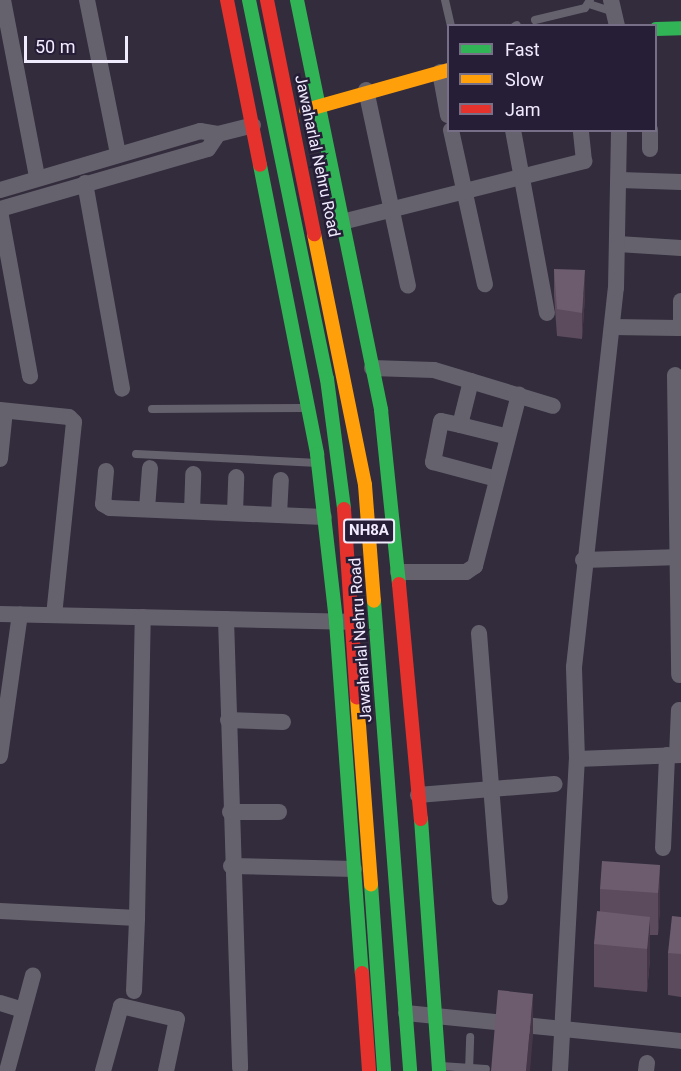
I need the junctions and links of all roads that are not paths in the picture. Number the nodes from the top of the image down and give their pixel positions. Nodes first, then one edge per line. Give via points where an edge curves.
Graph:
1 (3, 0) edge
2 (87, 0) edge
3 (227, 0) edge
4 (249, 0) edge
5 (267, 0) edge
6 (297, 0) edge
7 (445, 0) edge
8 (589, 2) edge
9 (614, 13) edge
10 (535, 20) dead end
11 (451, 24) edge
12 (681, 28) edge
13 (657, 29) edge
14 (7, 60) edge
15 (444, 71) edge
16 (366, 90) junction
17 (447, 104) edge
18 (318, 106) junction
19 (291, 114) junction
20 (273, 119) junction
21 (253, 125) junction
22 (452, 132) edge
23 (513, 132) edge
24 (581, 132) edge
25 (619, 132) edge
26 (650, 132) edge
27 (218, 134) junction
28 (650, 149) dead end
29 (118, 154) junction
30 (37, 176) junction
31 (520, 177) junction
32 (620, 180) junction
33 (681, 182) edge
34 (85, 183) junction
35 (0, 190) edge
36 (463, 191) junction
37 (0, 210) edge
38 (390, 210) junction
39 (342, 222) junction
40 (618, 244) junction
41 (681, 248) edge
42 (485, 284) dead end
43 (408, 286) dead end
44 (681, 301) edge
45 (547, 313) dead end
46 (612, 327) junction
47 (680, 328) edge
48 (372, 368) junction
49 (675, 375) dead end
50 (30, 376) dead end
51 (471, 381) junction
52 (122, 389) dead end
53 (519, 395) junction
54 (553, 406) dead end
55 (309, 408) junction
56 (152, 409) dead end
57 (2, 410) edge
58 (460, 424) junction
59 (508, 437) junction
60 (136, 454) dead end
61 (0, 459) edge
62 (318, 463) junction
63 (150, 468) dead end
64 (106, 471) dead end
65 (193, 474) dead end
66 (236, 477) dead end
67 (497, 478) junction
68 (281, 480) dead end
69 (147, 509) junction
70 (192, 511) junction
71 (235, 513) junction
72 (279, 515) junction
73 (324, 517) junction
74 (679, 558) edge
75 (583, 560) junction
76 (398, 572) junction
77 (0, 614) edge
78 (20, 614) junction
79 (54, 615) junction
80 (143, 617) junction
81 (226, 619) junction
82 (336, 622) junction
83 (353, 622) junction
84 (479, 633) dead end
85 (679, 675) dead end
86 (679, 710) dead end
87 (3, 717) edge
88 (228, 720) junction
89 (283, 722) dead end
90 (675, 755) edge
91 (0, 756) edge
92 (577, 759) junction
93 (555, 784) dead end
94 (491, 788) junction
95 (418, 795) junction
96 (230, 812) junction
97 (279, 812) dead end
98 (663, 848) dead end
99 (231, 866) junction
100 (354, 870) junction
101 (500, 897) dead end
102 (0, 911) edge
103 (137, 918) junction
104 (33, 975) dead end
105 (134, 992) dead end
106 (0, 1003) edge
107 (23, 1010) junction
108 (406, 1013) junction
109 (435, 1016) junction
110 (563, 1028) junction
111 (470, 1037) dead end
112 (681, 1041) edge
113 (240, 1068) dead end
114 (439, 1068) edge
115 (486, 1069) dead end
116 (469, 1070) edge
117 (7, 1071) edge
118 (103, 1071) edge
119 (166, 1071) edge
120 (369, 1071) edge
121 (384, 1071) edge
122 (410, 1071) edge
123 (560, 1071) edge

1 - 14 street
2 - 29 street
3 - 21 street
4 - 20 street, Jawaharlal Nehru Road / NH8A
5 - 19 street, Jawaharlal Nehru Road / NH8A
6 - 18 street
7 - 11 lane
8 - 9 lane
8 - 10 lane
12 - 13 street
14 - 30 street
15 - 16 street
15 - 17 street
16 - 18 street
16 - 38 street
18 - 19 street
18 - 39 street
19 - 20 street
19 - 108 street, Jawaharlal Nehru Road / NH8A via 365,485
20 - 21 street
20 - 83 street, Jawaharlal Nehru Road / NH8A via 327,379
21 - 27 street
21 - 55 street
22 - 36 street
23 - 31 street
24 - 31 street via 584,161
25 - 32 street
26 - 28 street
27 - 29 street via 200,131
27 - 34 street via 208,149
29 - 30 street
30 - 35 street
31 - 36 street
31 - 45 street
32 - 33 street
32 - 40 street
34 - 37 street
34 - 52 street
36 - 38 street
36 - 42 street
37 - 50 street
38 - 39 street
38 - 43 street
39 - 48 street
40 - 41 street
40 - 46 street
44 - 47 street
46 - 47 street
46 - 75 street
48 - 51 street via 434,370
48 - 76 street
49 - 74 street
51 - 53 street
51 - 58 street
53 - 54 street
53 - 59 street
55 - 56 lane
55 - 62 street
57 - 61 street
57 - 79 street via 69,417 74,423
58 - 59 street
58 - 67 street via 441,421 433,462
59 - 67 street
60 - 62 lane
62 - 73 street
63 - 69 street
64 - 69 street via 103,504
65 - 70 street
66 - 71 street
67 - 76 street via 472,570
68 - 72 street
69 - 70 street
70 - 71 street
71 - 72 street
72 - 73 street
73 - 82 street
74 - 75 street
74 - 85 street
75 - 92 street via 574,667
76 - 95 street
77 - 78 street
78 - 79 street
78 - 87 street
79 - 80 street
80 - 81 street
80 - 103 street
81 - 82 street
81 - 88 street
82 - 83 street
82 - 100 street
83 - 121 street, Jawaharlal Nehru Road / NH8A
84 - 94 street
86 - 90 street
87 - 91 street
88 - 89 street
88 - 96 street
90 - 92 street
90 - 98 street
92 - 110 street
93 - 94 street
94 - 95 street
94 - 101 street
95 - 109 street
96 - 97 street
96 - 99 street
99 - 100 street
99 - 113 street
100 - 120 street
102 - 103 street
103 - 105 street
104 - 107 street
106 - 107 street
107 - 117 street
108 - 109 street
108 - 122 street, Jawaharlal Nehru Road / NH8A
109 - 110 street
109 - 114 street
110 - 112 street
110 - 123 street
111 - 116 lane
114 - 116 lane
115 - 116 lane
118 - 119 street via 121,1006 177,1019

